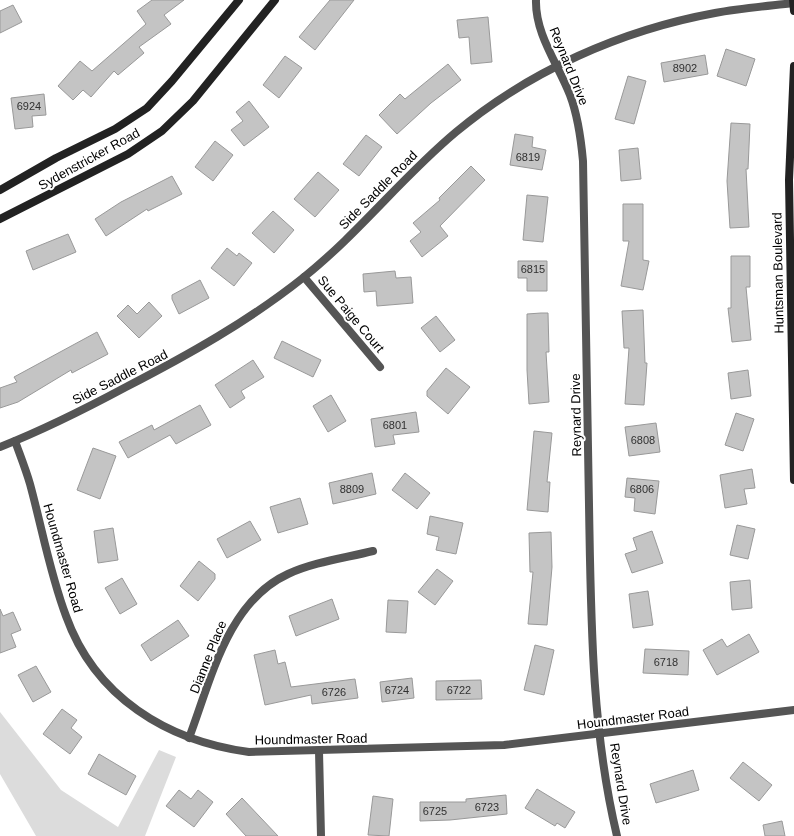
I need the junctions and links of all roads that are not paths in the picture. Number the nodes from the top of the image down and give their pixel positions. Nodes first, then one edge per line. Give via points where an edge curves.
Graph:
1 (239, 0) edge
2 (276, 0) edge
3 (536, 0) edge
4 (793, 0) edge
5 (794, 3) edge
6 (794, 11) edge
7 (794, 66) edge
8 (558, 67) junction
9 (0, 190) edge
10 (0, 219) edge
11 (304, 277) junction
12 (380, 367) dead end
13 (794, 434) edge
14 (15, 441) junction
15 (0, 448) edge
16 (794, 480) edge
17 (372, 551) dead end
18 (794, 710) edge
19 (600, 734) junction
20 (189, 738) junction
21 (319, 751) junction
22 (321, 836) edge
23 (617, 836) edge

1 - 9 main road, Sydenstricker Road via 147,108 115,129 56,158
2 - 10 main road, Sydenstricker Road via 193,101 162,131 128,154
3 - 8 street, Reynard Drive via 536,13 541,32
4 - 5 main road
5 - 6 main road
5 - 8 street, Side Saddle Road via 717,12 675,21 588,51
7 - 13 main road, Huntsman Boulevard via 790,180
8 - 11 street, Side Saddle Road via 514,91 455,133 415,169 348,238
8 - 19 street, Reynard Drive via 575,110 583,161 592,620 596,706
11 - 12 street, Sue Paige Court
11 - 14 street, Side Saddle Road via 246,320 185,356 68,417
13 - 16 main road, Huntsman Boulevard
14 - 15 street, Side Saddle Road
14 - 20 street, Houndmaster Road via 30,482 66,617 85,656 111,688 130,706 152,721
17 - 20 street, Dianne Place via 290,573 268,585 255,596 238,616 230,632
18 - 19 street, Houndmaster Road
19 - 21 street, Houndmaster Road via 504,745
19 - 23 street, Reynard Drive
20 - 21 street, Houndmaster Road via 249,752
21 - 22 street

